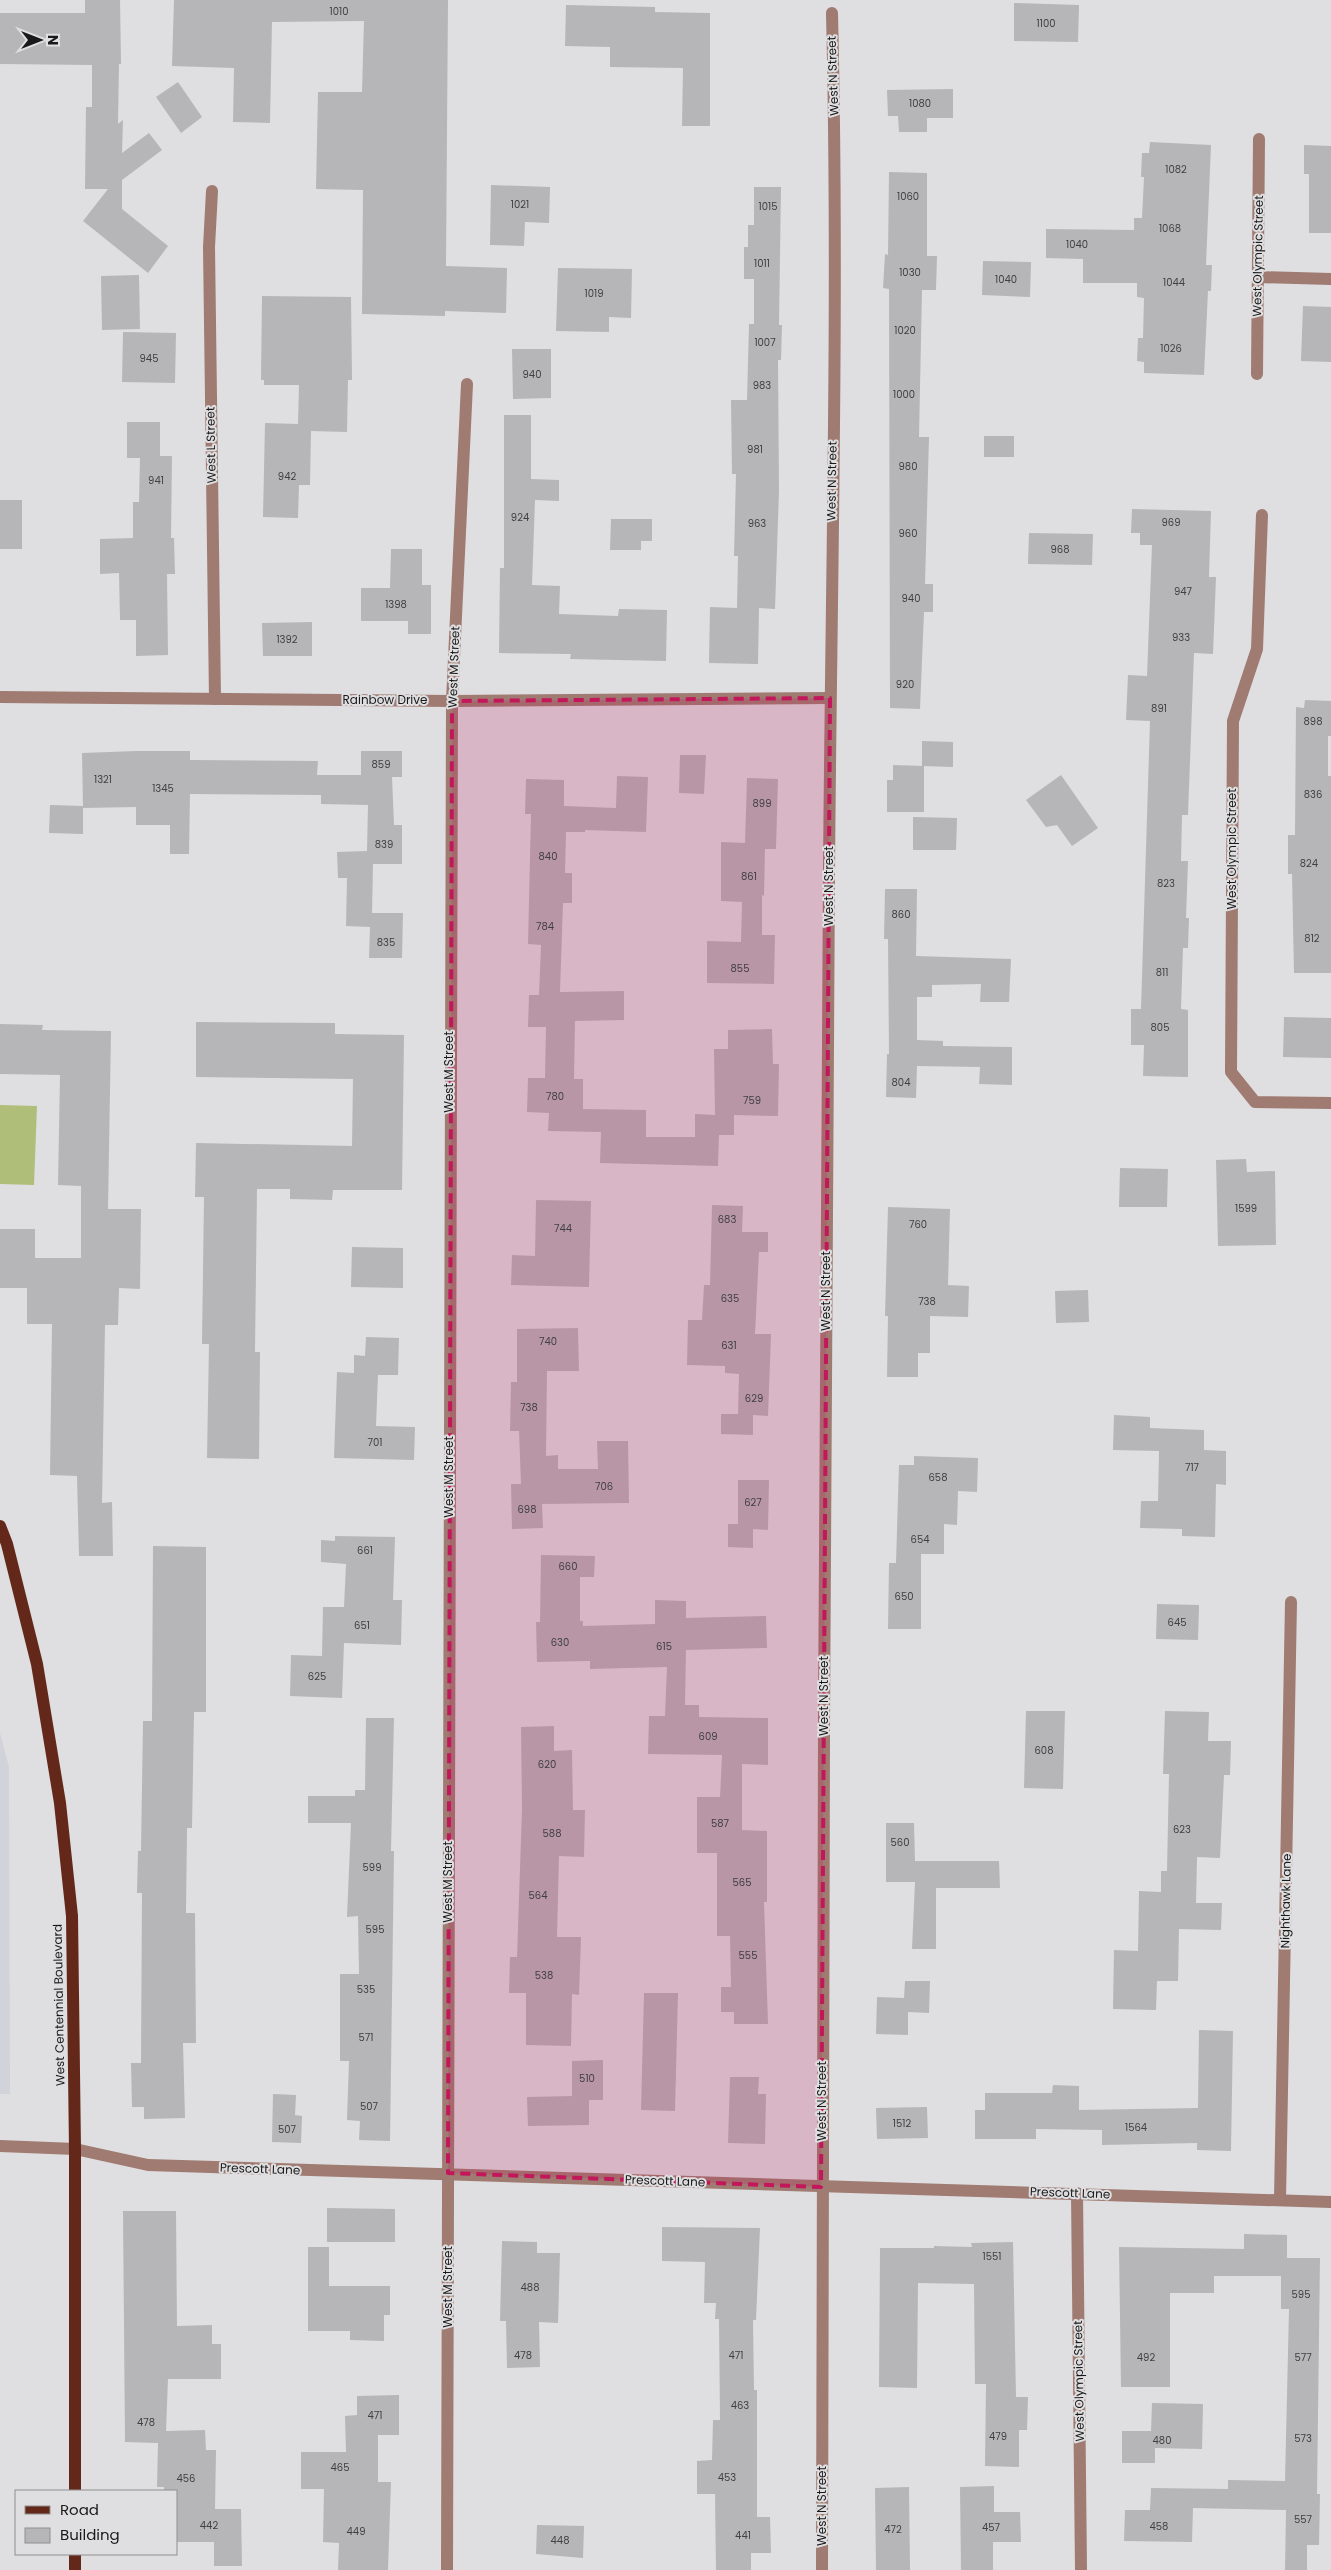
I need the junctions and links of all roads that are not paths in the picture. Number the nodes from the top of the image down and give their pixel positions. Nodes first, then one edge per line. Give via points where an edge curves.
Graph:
1 (832, 13) dead end
2 (1260, 138) dead end
3 (212, 191) dead end
4 (1258, 277) junction
5 (1331, 279) edge
6 (1257, 374) dead end
7 (467, 384) dead end
8 (1262, 515) dead end
9 (0, 697) edge
10 (830, 698) junction
11 (215, 699) junction
12 (452, 701) junction
13 (1331, 1103) edge
14 (0, 1526) edge
15 (1291, 1602) dead end
16 (0, 2146) edge
17 (75, 2149) junction
18 (448, 2173) junction
19 (821, 2186) junction
20 (1077, 2192) junction
21 (1280, 2199) junction
22 (1331, 2202) edge
23 (75, 2490) edge
24 (76, 2555) edge
25 (76, 2570) edge
26 (448, 2570) edge
27 (822, 2570) edge
28 (1081, 2570) edge

1 - 10 street, West N Street via 836,160
2 - 4 street, West Olympic Street
3 - 11 street, West L Street via 209,247
4 - 5 street
4 - 6 street, West Olympic Street
7 - 12 street, West M Street
8 - 13 street, West Olympic Street via 1257,649 1233,721 1231,1072 1255,1102
9 - 11 street, Rainbow Drive
10 - 12 street, Rainbow Drive
10 - 19 street, West N Street
11 - 12 street, Rainbow Drive
12 - 18 street, West M Street
14 - 17 main road, West Centennial Boulevard via 37,1664 60,1803 72,1916
15 - 21 street, Nighthawk Lane
16 - 17 street, Prescott Lane
17 - 18 street, Prescott Lane via 148,2164
17 - 23 main road, West Centennial Boulevard
18 - 19 street, Prescott Lane
18 - 26 street, West M Street
19 - 20 street, Prescott Lane
19 - 27 street, West N Street
20 - 21 street, Prescott Lane
20 - 28 street, West Olympic Street
21 - 22 street, Prescott Lane
24 - 25 main road

